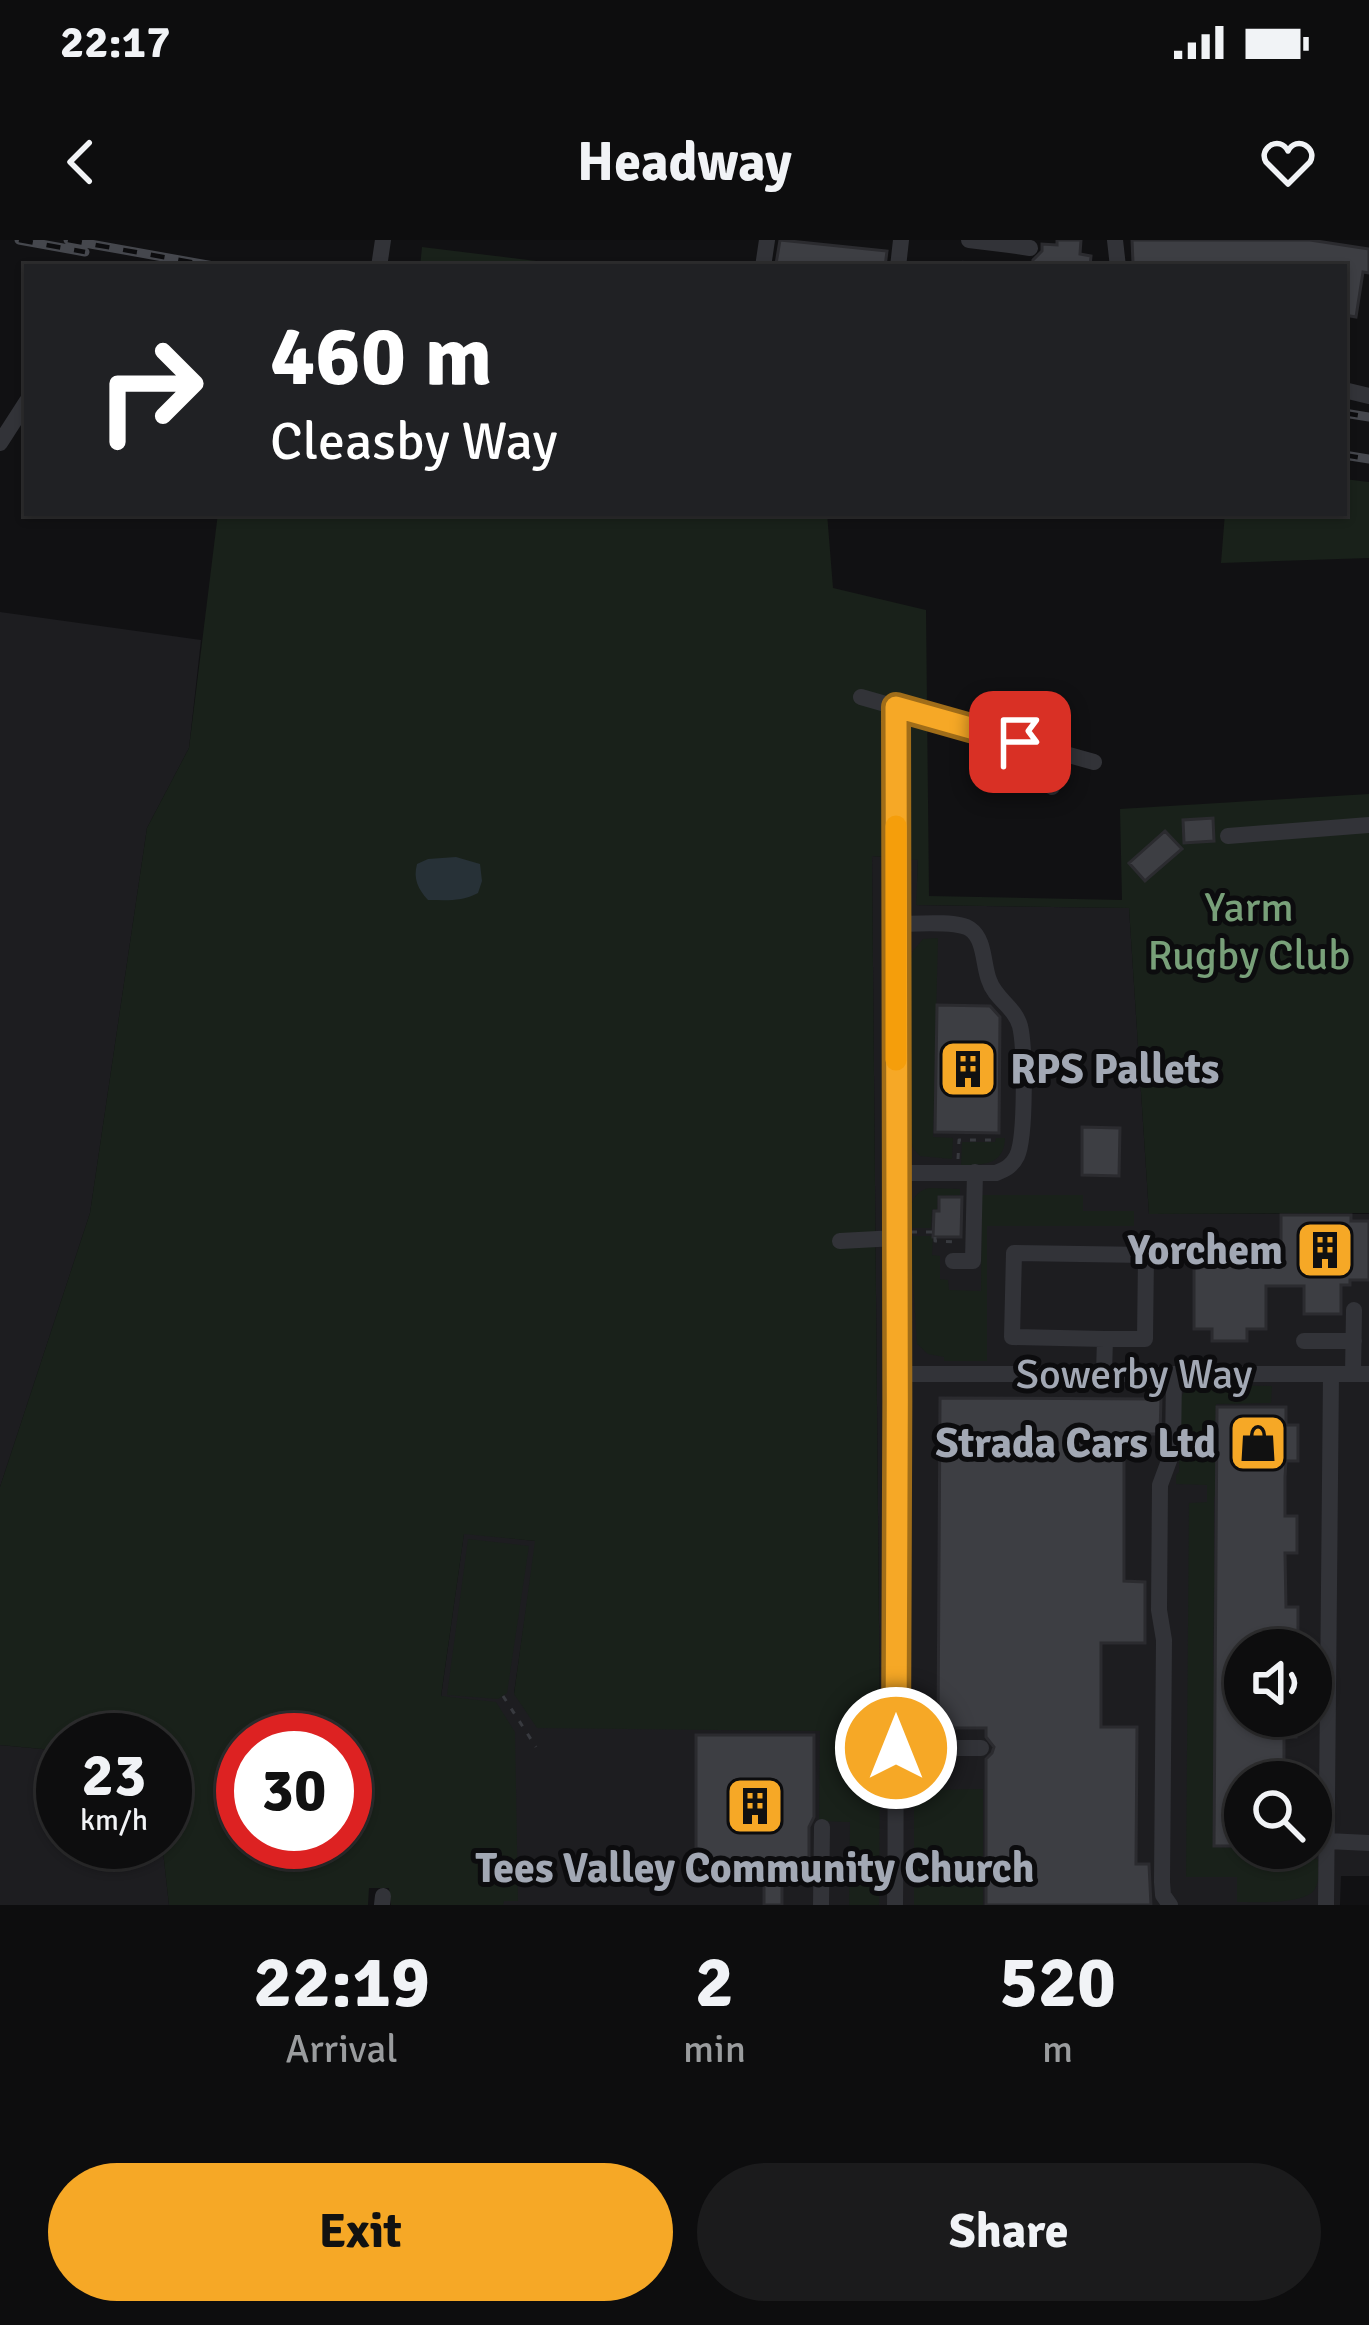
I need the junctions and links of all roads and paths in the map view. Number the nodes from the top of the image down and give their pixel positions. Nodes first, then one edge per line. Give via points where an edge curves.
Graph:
1 (969, 240) edge
2 (1010, 243) edge
3 (1030, 248) dead end
4 (24, 406) edge
5 (0, 443) edge
6 (861, 697) dead end
7 (896, 707) junction
8 (1062, 753) junction
9 (1094, 762) dead end
10 (1052, 787) dead end
11 (1369, 825) edge
12 (1228, 836) dead end
13 (896, 923) junction
14 (994, 1139) dead end
15 (966, 1172) junction
16 (896, 1173) junction
17 (934, 1232) dead end
18 (901, 1235) junction
19 (840, 1240) dead end
20 (953, 1261) dead end
21 (1354, 1310) dead end
22 (1105, 1339) junction
23 (1304, 1341) dead end
24 (1354, 1341) junction
25 (1104, 1373) junction
26 (898, 1374) junction
27 (1174, 1374) junction
28 (1331, 1374) junction
29 (1361, 1374) edge
30 (502, 1696) dead end
31 (536, 1747) dead end
32 (896, 1748) junction
33 (981, 1748) dead end
34 (1329, 1761) edge
35 (821, 1827) dead end
36 (1332, 1841) edge
37 (1369, 1843) edge
38 (1327, 1869) edge
39 (821, 1905) edge
40 (895, 1905) edge
41 (1169, 1905) edge
42 (1326, 1905) edge

1 - 2 street
2 - 3 street
4 - 5 street
6 - 7 street
7 - 8 street
7 - 13 street
8 - 9 street
8 - 10 street
11 - 12 street
13 - 15 street via 975,932 991,987 1019,1022 1017,1157 996,1173
13 - 16 street
14 - 15 path via 958,1139
15 - 16 street
15 - 20 street via 974,1262
16 - 18 street
17 - 18 path
18 - 19 street
18 - 26 street
21 - 24 street
22 - 22 street via 1012,1337 1013,1253 1146,1255 1145,1339
22 - 25 street
23 - 24 street
24 - 29 street
25 - 26 street, Sowerby Way
25 - 27 street, Sowerby Way
26 - 32 street
27 - 28 street, Sowerby Way
27 - 41 street via 1173,1450 1160,1485 1162,1882
28 - 29 street, Sowerby Way
28 - 34 street
30 - 31 path
32 - 33 street
32 - 40 street
35 - 39 street
36 - 37 street
38 - 42 street

